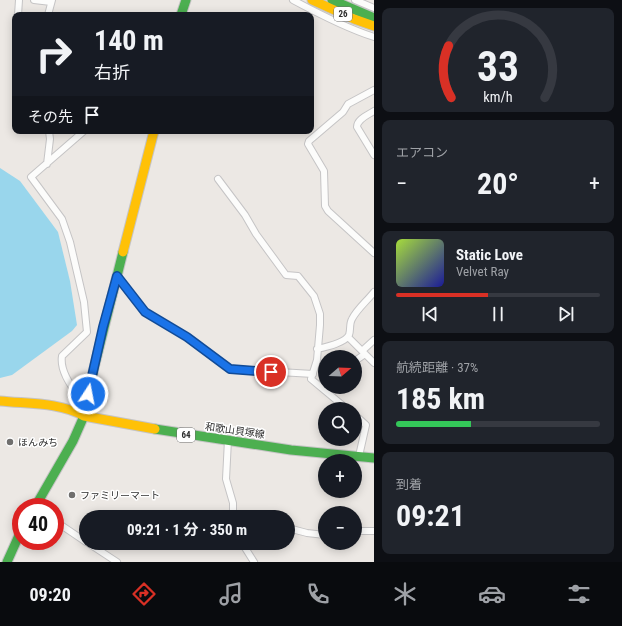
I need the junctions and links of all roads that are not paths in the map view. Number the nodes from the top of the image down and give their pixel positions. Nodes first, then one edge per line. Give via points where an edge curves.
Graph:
1 (19, 0) edge
2 (34, 0) edge
3 (186, 0) edge
4 (293, 0) edge
5 (312, 0) edge
6 (332, 0) edge
7 (355, 0) edge
8 (51, 1) edge
9 (374, 8) edge
10 (18, 12) edge
11 (49, 12) edge
12 (182, 12) edge
13 (374, 18) edge
14 (374, 26) edge
15 (374, 36) edge
16 (374, 90) edge
17 (374, 112) edge
18 (49, 134) edge
19 (81, 134) edge
20 (153, 134) edge
21 (374, 155) edge
22 (47, 164) junction
23 (218, 179) dead end
24 (374, 253) edge
25 (117, 276) junction
26 (374, 292) edge
27 (348, 337) junction
28 (374, 340) edge
29 (317, 348) junction
30 (364, 352) junction
31 (374, 363) edge
32 (313, 374) junction
33 (0, 401) edge
34 (339, 402) edge
35 (85, 412) junction
36 (362, 421) edge
37 (228, 440) junction
38 (362, 443) edge
39 (336, 454) edge
40 (362, 456) edge
41 (374, 458) edge
42 (40, 498) edge
43 (233, 510) edge
44 (64, 527) edge
45 (295, 530) edge
46 (362, 531) edge
47 (374, 532) edge
48 (318, 534) edge
49 (79, 537) edge
50 (12, 550) edge
51 (99, 550) edge
52 (246, 550) edge
53 (6, 562) edge
54 (118, 562) edge
55 (254, 562) edge

1 - 10 street
2 - 8 street
3 - 12 main road
4 - 15 street via 328,18
5 - 14 main road, 26
6 - 13 main road, 26
7 - 9 street
8 - 11 street
16 - 24 street via 348,104 343,112 308,144 324,171 325,206 328,211
17 - 21 street via 359,121 357,127
18 - 22 street
19 - 22 street
20 - 25 main road
22 - 35 street via 31,177 62,219 84,302 87,332 62,356 61,362
23 - 29 street via 286,275 298,276 314,296 320,314
25 - 32 street via 145,312 187,337 230,369
25 - 35 main road
26 - 27 street via 352,317
27 - 29 street via 333,345
27 - 30 street
28 - 30 street
29 - 32 street
30 - 31 street
32 - 34 street via 312,379
33 - 35 main road, 和歌山貝塚線 / 64
35 - 37 main road, 和歌山貝塚線 / 64 via 182,434
35 - 42 main road via 73,441
36 - 38 street via 366,425
37 - 39 main road, 和歌山貝塚線 / 64
37 - 43 street via 226,479
40 - 41 main road, 和歌山貝塚線 / 64
44 - 49 street
45 - 48 street
46 - 47 street
50 - 53 main road
51 - 54 street
52 - 55 street

